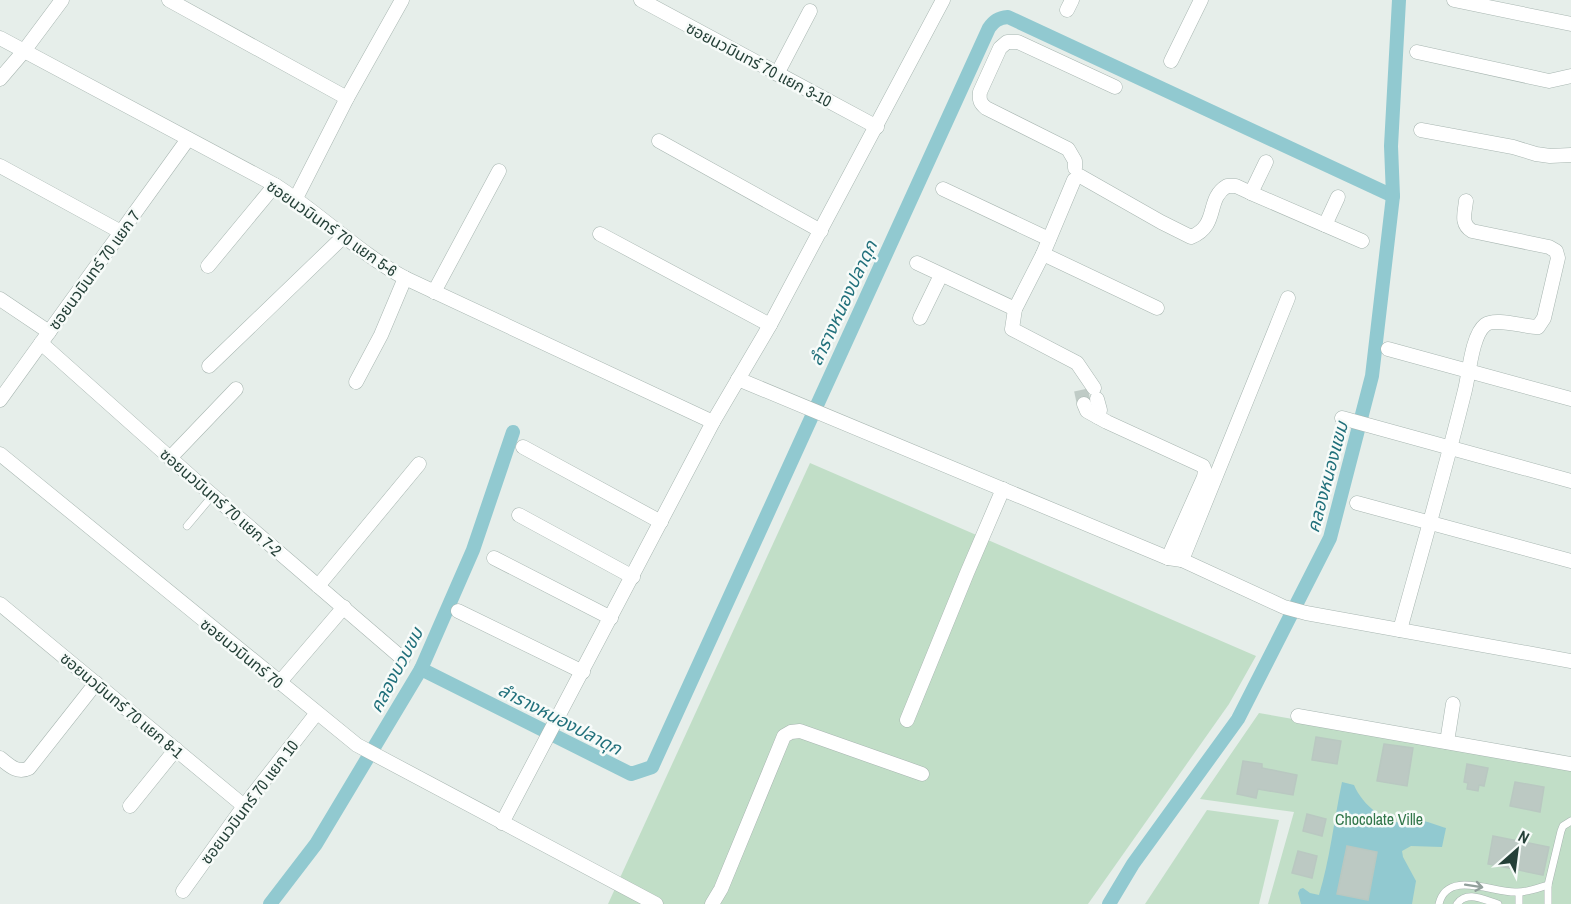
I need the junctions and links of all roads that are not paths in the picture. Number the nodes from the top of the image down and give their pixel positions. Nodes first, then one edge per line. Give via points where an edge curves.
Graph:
1 (62, 0) edge
2 (169, 0) edge
3 (943, 0) edge
4 (1201, 0) edge
5 (1454, 0) edge
6 (401, 1) edge
7 (649, 2) edge
8 (1504, 5) edge
9 (810, 11) dead end
10 (1571, 24) edge
11 (0, 39) edge
12 (24, 51) junction
13 (1417, 52) dead end
14 (1171, 61) dead end
15 (777, 74) junction
16 (1571, 76) edge
17 (0, 79) edge
18 (1115, 87) dead end
19 (346, 98) junction
20 (877, 127) junction
21 (1421, 130) dead end
22 (188, 139) junction
23 (659, 141) dead end
24 (1571, 155) edge
25 (1266, 162) dead end
26 (0, 166) edge
27 (499, 171) dead end
28 (1076, 174) junction
29 (275, 185) junction
30 (942, 189) dead end
31 (1251, 193) junction
32 (1338, 196) dead end
33 (296, 198) junction
34 (1466, 201) dead end
35 (1325, 225) junction
36 (821, 231) junction
37 (121, 232) junction
38 (600, 234) dead end
39 (344, 236) junction
40 (1049, 239) junction
41 (1362, 241) dead end
42 (1043, 254) junction
43 (917, 263) dead end
44 (208, 266) dead end
45 (941, 275) junction
46 (405, 278) junction
47 (434, 292) junction
48 (1288, 298) dead end
49 (0, 299) edge
50 (1157, 308) dead end
51 (1015, 309) junction
52 (920, 318) dead end
53 (770, 325) junction
54 (45, 337) junction
55 (1388, 349) dead end
56 (209, 366) dead end
57 (1470, 371) junction
58 (738, 379) junction
59 (356, 382) dead end
60 (236, 389) dead end
61 (1571, 399) edge
62 (0, 400) edge
63 (1348, 420) dead end
64 (712, 422) junction
65 (523, 447) dead end
66 (1451, 448) junction
67 (0, 454) edge
68 (170, 458) junction
69 (418, 464) dead end
70 (1571, 481) edge
71 (1003, 489) junction
72 (213, 495) junction
73 (1357, 503) dead end
74 (519, 515) dead end
75 (662, 522) junction
76 (1429, 522) junction
77 (187, 526) dead end
78 (494, 558) dead end
79 (1175, 559) junction
80 (1571, 561) edge
81 (633, 577) junction
82 (318, 586) junction
83 (0, 604) edge
84 (344, 608) junction
85 (458, 610) dead end
86 (611, 618) junction
87 (1400, 630) junction
88 (403, 659) dead end
89 (1571, 661) edge
90 (583, 672) junction
91 (96, 683) junction
92 (279, 683) junction
93 (1453, 704) dead end
94 (316, 714) junction
95 (1298, 716) dead end
96 (907, 720) dead end
97 (1447, 742) junction
98 (176, 749) junction
99 (0, 758) edge
100 (1571, 764) edge
101 (922, 774) dead end
102 (130, 806) dead end
103 (244, 806) junction
104 (1571, 821) edge
105 (502, 823) junction
106 (1548, 885) junction
107 (183, 891) dead end
108 (1519, 893) junction
109 (656, 904) edge
110 (712, 904) edge
111 (1439, 904) edge
112 (1457, 904) edge
113 (1498, 904) edge
114 (1519, 904) edge
115 (1548, 904) edge

1 - 12 street
2 - 19 street
3 - 20 street
4 - 14 street
5 - 8 street
6 - 19 street
7 - 15 street, ซอยนวมินทร์ 70 แยก 3-10
8 - 10 street
9 - 15 street
11 - 12 street, ซอยนวมินทร์ 70 แยก 5-6
12 - 17 street
12 - 22 street, ซอยนวมินทร์ 70 แยก 5-6
13 - 16 street via 1549,81
15 - 20 street, ซอยนวมินทร์ 70 แยก 3-10
18 - 28 street via 1018,42 1007,42 1000,48 980,92 981,104 986,108 1068,149 1075,161
19 - 33 street
20 - 36 street
21 - 24 street via 1536,154
22 - 29 street, ซอยนวมินทร์ 70 แยก 5-6
22 - 37 street, ซอยนวมินทร์ 70 แยก 7
23 - 36 street
25 - 31 street
26 - 37 street
27 - 47 street
28 - 31 street via 1191,237 1210,223 1220,190 1236,186
28 - 40 street
29 - 33 street, ซอยนวมินทร์ 70 แยก 5-6
29 - 44 street
30 - 40 street
31 - 35 street
32 - 35 street
33 - 39 street, ซอยนวมินทร์ 70 แยก 5-6
34 - 57 street via 1466,228 1549,247 1558,258 1544,318 1538,327 1492,321 1483,326 1476,336
35 - 41 street
36 - 53 street
37 - 54 street, ซอยนวมินทร์ 70 แยก 7
38 - 53 street
39 - 46 street, ซอยนวมินทร์ 70 แยก 5-6
39 - 56 street
40 - 42 street
42 - 50 street
42 - 51 street
43 - 45 street
45 - 51 street
45 - 52 street
46 - 47 street, ซอยนวมินทร์ 70 แยก 5-6
46 - 59 street
47 - 64 street, ซอยนวมินทร์ 70 แยก 5-6
48 - 79 street
49 - 54 street, ซอยนวมินทร์ 70 แยก 7-2
51 - 79 street via 1012,328 1077,363 1089,395 1100,410 1098,417 1203,466 1204,477
53 - 58 street
54 - 62 street, ซอยนวมินทร์ 70 แยก 7
54 - 68 street, ซอยนวมินทร์ 70 แยก 7-2
55 - 57 street
57 - 61 street
57 - 66 street
58 - 64 street
58 - 71 street
60 - 68 street
63 - 66 street
64 - 75 street
65 - 75 street
66 - 70 street
66 - 76 street
67 - 92 street, ซอยนวมินทร์ 70
68 - 72 street, ซอยนวมินทร์ 70 แยก 7-2
69 - 82 street
71 - 79 street
71 - 96 street
72 - 77 lane
72 - 82 street, ซอยนวมินทร์ 70 แยก 7-2
73 - 76 street
74 - 81 street
75 - 81 street
76 - 80 street
76 - 87 street
78 - 86 street
79 - 87 street via 1284,607
81 - 86 street
82 - 84 street, ซอยนวมินทร์ 70 แยก 7-2
83 - 91 street, ซอยนวมินทร์ 70 แยก 8-1
84 - 88 street, ซอยนวมินทร์ 70 แยก 7-2
84 - 92 street
85 - 90 street
86 - 90 street
87 - 89 street
90 - 105 street
91 - 98 street, ซอยนวมินทร์ 70 แยก 8-1
91 - 99 street via 29,768 18,770
92 - 94 street, ซอยนวมินทร์ 70
93 - 97 street
94 - 103 street, ซอยนวมินทร์ 70 แยก 10
94 - 105 street, ซอยนวมินทร์ 70 via 385,762
95 - 97 street
97 - 100 street
98 - 102 street
98 - 103 street, ซอยนวมินทร์ 70 แยก 8-1
101 - 110 street via 800,731 784,736
103 - 107 street, ซอยนวมินทร์ 70 แยก 10
104 - 106 lane via 1561,831
105 - 109 street, ซอยนวมินทร์ 70
106 - 108 lane
106 - 115 lane
111 -> 108 lane via 1447,888 1457,884
108 - 114 lane
112 - 113 lane via 1471,896

